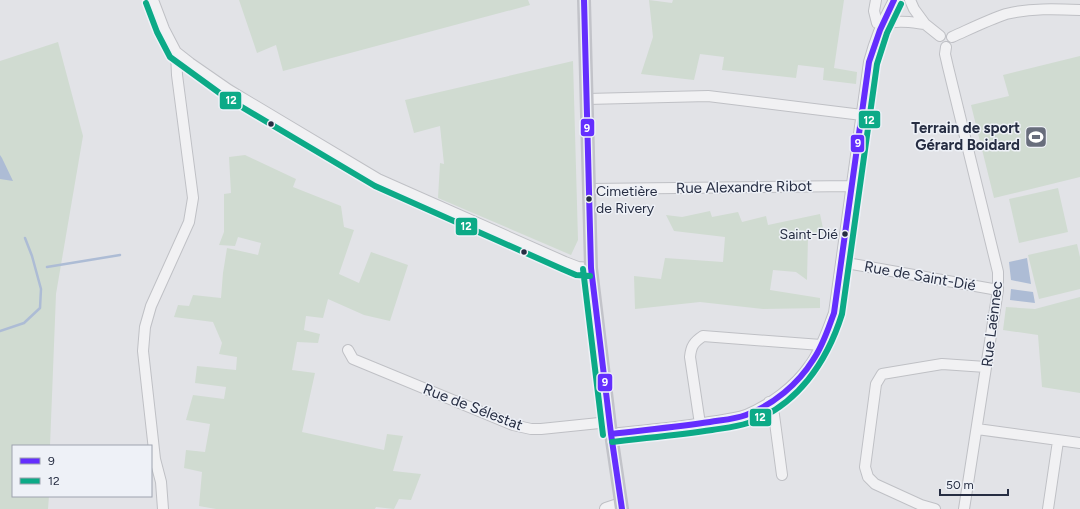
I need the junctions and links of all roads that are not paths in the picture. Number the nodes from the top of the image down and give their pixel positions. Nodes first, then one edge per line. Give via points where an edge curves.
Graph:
1 (153, 0) edge
2 (584, 0) edge
3 (876, 0) edge
4 (894, 0) edge
5 (910, 0) edge
6 (1080, 10) edge
7 (881, 24) junction
8 (925, 24) junction
9 (940, 36) junction
10 (952, 37) junction
11 (946, 47) junction
12 (176, 52) junction
13 (586, 100) junction
14 (862, 114) junction
15 (852, 186) junction
16 (589, 189) junction
17 (841, 262) junction
18 (591, 268) junction
19 (998, 290) junction
20 (821, 345) junction
21 (348, 350) dead end
22 (986, 367) junction
23 (770, 402) junction
24 (700, 424) junction
25 (610, 428) junction
26 (977, 429) junction
27 (1058, 441) junction
28 (1080, 443) edge
29 (782, 475) dead end
30 (621, 507) edge
31 (163, 509) edge
32 (606, 509) edge
33 (934, 509) edge
34 (964, 509) edge
35 (1048, 509) edge

1 - 12 street
2 - 13 main road
3 - 7 street via 874,11 877,23
4 - 7 street, Rue de Sélestat
5 - 8 street
6 - 10 street via 1043,9 1008,14
7 - 8 street
7 - 14 street, Rue de Sélestat via 869,62
8 - 9 street
9 - 10 street via 946,33
9 - 11 street via 940,43
10 - 11 street via 952,45
11 - 19 street, Rue Laënnec via 948,67 996,261
12 - 18 street via 229,90 378,179 565,262
12 - 31 street via 193,198 189,222 151,306 145,327 143,351
13 - 14 street via 708,96
13 - 16 main road
14 - 15 street, Rue de Sélestat
15 - 16 street, Rue Alexandre Ribot
15 - 17 street, Rue de Sélestat
16 - 18 main road
17 - 19 street, Rue de Saint-Dié
17 - 20 street, Rue de Sélestat via 834,313
18 - 25 main road
19 - 22 street, Rue Laënnec
20 - 23 street, Rue de Sélestat via 800,378
20 - 24 street via 703,336 698,339 691,348 690,357
21 - 25 street, Rue de Sélestat via 353,359 513,425 530,429
22 - 26 street, Rue Laënnec
22 - 33 street via 942,364 882,374 876,384 865,467 868,477 875,484
23 - 24 street, Rue de Sélestat via 746,414
23 - 29 street
24 - 25 street, Rue de Sélestat
25 - 30 main road
26 - 27 street
26 - 34 street, Rue Laënnec
27 - 28 street
27 - 35 street
30 - 32 street

